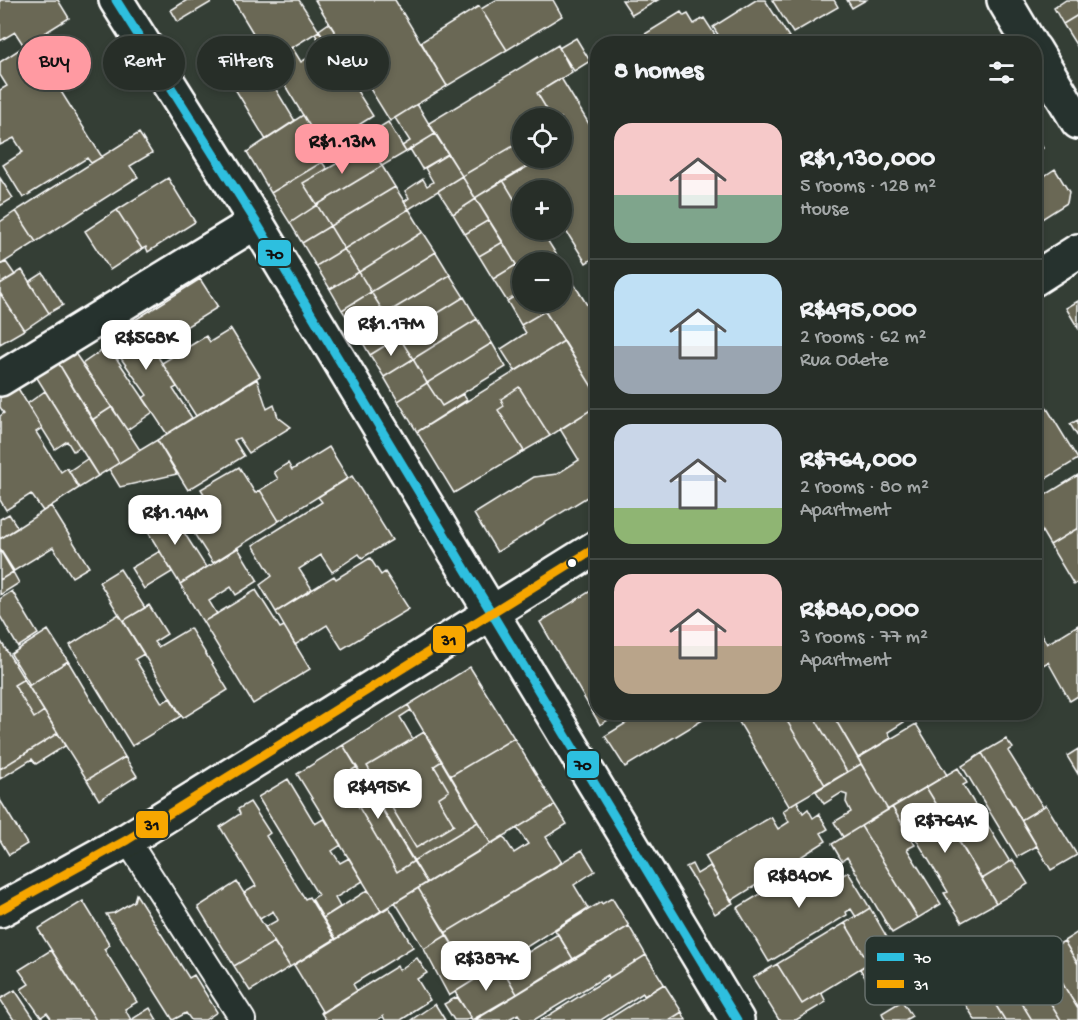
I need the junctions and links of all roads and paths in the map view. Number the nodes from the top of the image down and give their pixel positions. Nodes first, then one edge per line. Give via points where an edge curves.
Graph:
1 (116, 0) edge
2 (1004, 0) edge
3 (1025, 36) edge
4 (1042, 62) edge
5 (1078, 122) edge
6 (256, 222) junction
7 (1078, 251) edge
8 (1042, 274) edge
9 (0, 379) edge
10 (590, 551) edge
11 (492, 612) junction
12 (127, 840) junction
13 (0, 910) edge
14 (243, 1020) edge
15 (737, 1020) edge

1 - 6 street
2 - 3 street
4 - 5 street
6 - 9 street
6 - 11 street
7 - 8 street
10 - 11 street
11 - 12 street
11 - 15 street
12 - 13 street
12 - 14 lane

